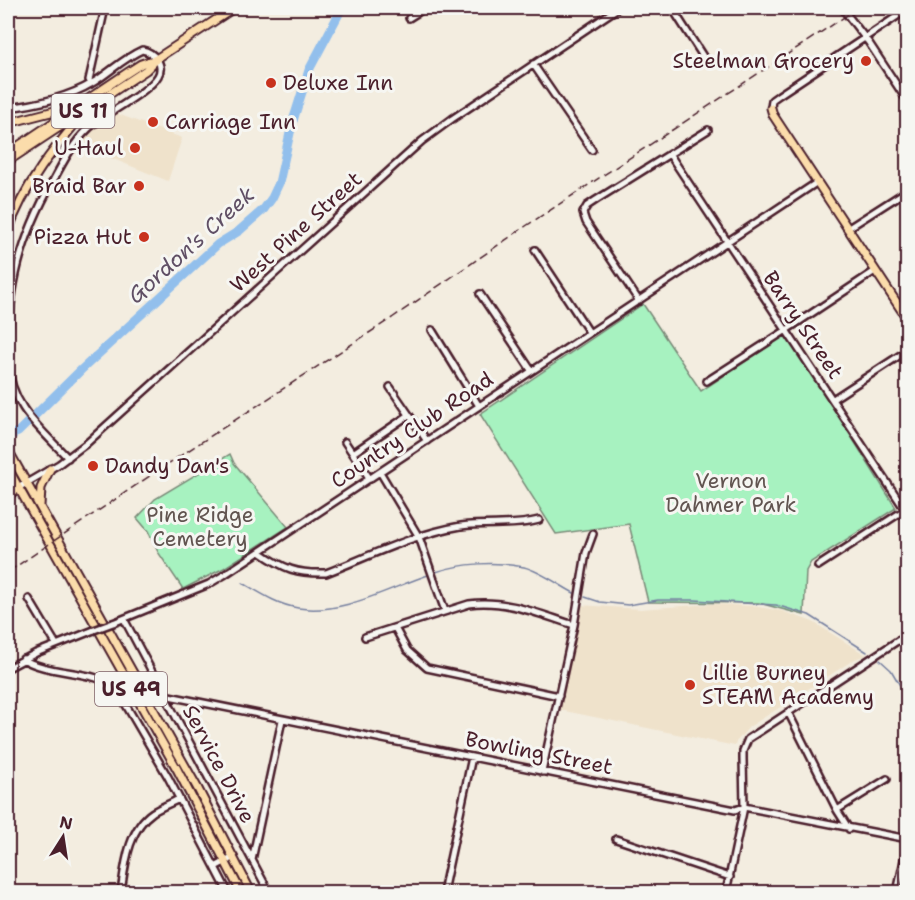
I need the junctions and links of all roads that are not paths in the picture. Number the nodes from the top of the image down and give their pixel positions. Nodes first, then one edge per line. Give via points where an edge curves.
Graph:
1 (105, 8) edge
2 (234, 8) edge
3 (425, 8) edge
4 (618, 8) edge
5 (672, 8) edge
6 (842, 8) edge
7 (908, 9) edge
8 (410, 18) dead end
9 (864, 38) junction
10 (156, 59) junction
11 (706, 61) dead end
12 (533, 64) junction
13 (91, 84) junction
14 (908, 102) edge
15 (82, 104) junction
16 (92, 105) junction
17 (8, 108) edge
18 (771, 108) joint
19 (8, 123) edge
20 (708, 130) dead end
21 (592, 150) dead end
22 (8, 153) edge
23 (670, 155) junction
24 (8, 161) edge
25 (816, 183) junction
26 (908, 190) edge
27 (847, 229) junction
28 (8, 231) edge
29 (728, 242) junction
30 (535, 250) dead end
31 (874, 271) junction
32 (480, 294) dead end
33 (639, 301) junction
34 (907, 319) edge
35 (432, 330) dead end
36 (589, 332) junction
37 (785, 332) junction
38 (908, 350) edge
39 (8, 352) edge
40 (8, 363) edge
41 (531, 370) junction
42 (707, 381) dead end
43 (390, 387) dead end
44 (833, 399) junction
45 (479, 406) junction
46 (409, 415) junction
47 (427, 441) junction
48 (345, 442) dead end
49 (8, 445) edge
50 (9, 452) edge
51 (353, 453) junction
52 (68, 458) junction
53 (8, 469) edge
54 (50, 470) junction
55 (380, 472) junction
56 (370, 478) junction
57 (26, 483) junction
58 (18, 488) junction
59 (8, 496) edge
60 (40, 508) junction
61 (906, 510) edge
62 (539, 520) dead end
63 (593, 534) dead end
64 (419, 537) junction
65 (260, 552) junction
66 (818, 567) dead end
67 (29, 599) dead end
68 (445, 611) junction
69 (124, 619) junction
70 (574, 625) junction
71 (395, 628) junction
72 (908, 634) edge
73 (365, 637) dead end
74 (56, 644) junction
75 (23, 659) junction
76 (8, 668) edge
77 (164, 695) junction
78 (559, 696) junction
79 (788, 712) junction
80 (282, 720) junction
81 (472, 757) junction
82 (542, 772) junction
83 (887, 779) dead end
84 (179, 799) junction
85 (744, 807) junction
86 (837, 810) junction
87 (849, 829) junction
88 (616, 839) dead end
89 (908, 841) edge
90 (234, 857) junction
91 (252, 860) junction
92 (226, 861) junction
93 (215, 867) junction
94 (730, 877) junction
95 (121, 892) edge
96 (228, 892) edge
97 (241, 892) edge
98 (251, 892) edge
99 (269, 892) edge
100 (443, 892) edge
101 (726, 892) edge
102 (897, 892) edge

1 - 13 street
2 - 10 main road, US 11
3 - 8 street
4 - 12 street, West Pine Street
5 - 11 street
6 - 9 street
7 - 9 street
9 - 14 street
9 - 18 street via 772,100
10 - 13 street via 149,52 140,51
10 - 15 main road, US 11 via 141,64
10 - 16 main road, US 11 via 146,70
10 - 39 street via 161,66 154,82 82,135 36,212 13,282
12 - 21 street
12 - 52 street, West Pine Street via 422,141
13 - 17 street via 53,99
15 - 19 main road
15 - 22 main road, US 11
16 - 24 main road, US 11
16 - 28 main road via 45,161
18 - 25 main road
20 - 23 street
23 - 29 street, Barry Street
23 - 33 street via 587,206 584,213 586,222
25 - 27 main road
25 - 29 street, Country Club Road
26 - 27 street
27 - 31 main road
29 - 33 street, Country Club Road
29 - 37 street, Barry Street
30 - 36 street
31 - 34 main road
31 - 37 street
32 - 41 street
33 - 36 street, Country Club Road
35 - 45 street
36 - 41 street, Country Club Road
37 - 42 street
37 - 44 street, Barry Street
38 - 44 street
40 - 52 street via 14,394
41 - 45 street, Country Club Road
43 - 46 street
44 - 61 street, Barry Street
45 - 47 street, Country Club Road
46 - 47 street
46 - 51 street
47 - 55 street, Country Club Road
48 - 51 street
49 - 50 main road
50 - 57 main road, US 49
51 - 56 street
52 - 54 street, West Pine Street
53 - 58 main road, US 49
54 - 57 street, West Pine Street
54 - 60 main road via 41,488
55 - 56 street, Country Club Road
55 - 64 street
56 - 65 street, Country Club Road
57 - 58 street, West Pine Street
57 - 60 main road, US 49
58 - 59 main road, West Pine Street
58 - 92 main road, US 49
60 - 90 main road, US 49
61 - 66 street
62 - 64 street via 461,526
63 - 70 street
64 - 65 street via 326,573 286,569
64 - 68 street
65 - 69 street, Country Club Road via 209,584
67 - 74 street
68 - 70 street via 494,602
68 - 71 street
69 - 74 street, Country Club Road, bridge
69 - 77 street, Service Drive
70 - 78 street
71 - 73 street
71 - 78 street via 406,650 427,668
72 - 79 street
74 - 75 street, Country Club Road
75 - 76 street, Country Club Road
75 - 84 street via 36,666 113,685
77 - 80 street, Bowling Street
77 - 91 street, Service Drive
78 - 82 street
79 - 85 street via 751,736 745,745
79 - 86 street
80 - 81 street, Bowling Street
80 - 91 street
81 - 82 street, Bowling Street
81 - 100 street
82 - 85 street, Bowling Street via 735,810
83 - 86 street
84 - 93 street
84 - 95 street via 154,812 140,825 132,841
85 - 87 street, Bowling Street
85 - 94 street
86 - 87 street
87 - 89 street, Bowling Street
88 - 94 street
89 - 102 street
90 - 92 street
90 - 98 main road, US 49
91 - 99 street, Service Drive
92 - 93 street
92 - 97 main road, US 49
93 - 96 street
94 - 101 street

